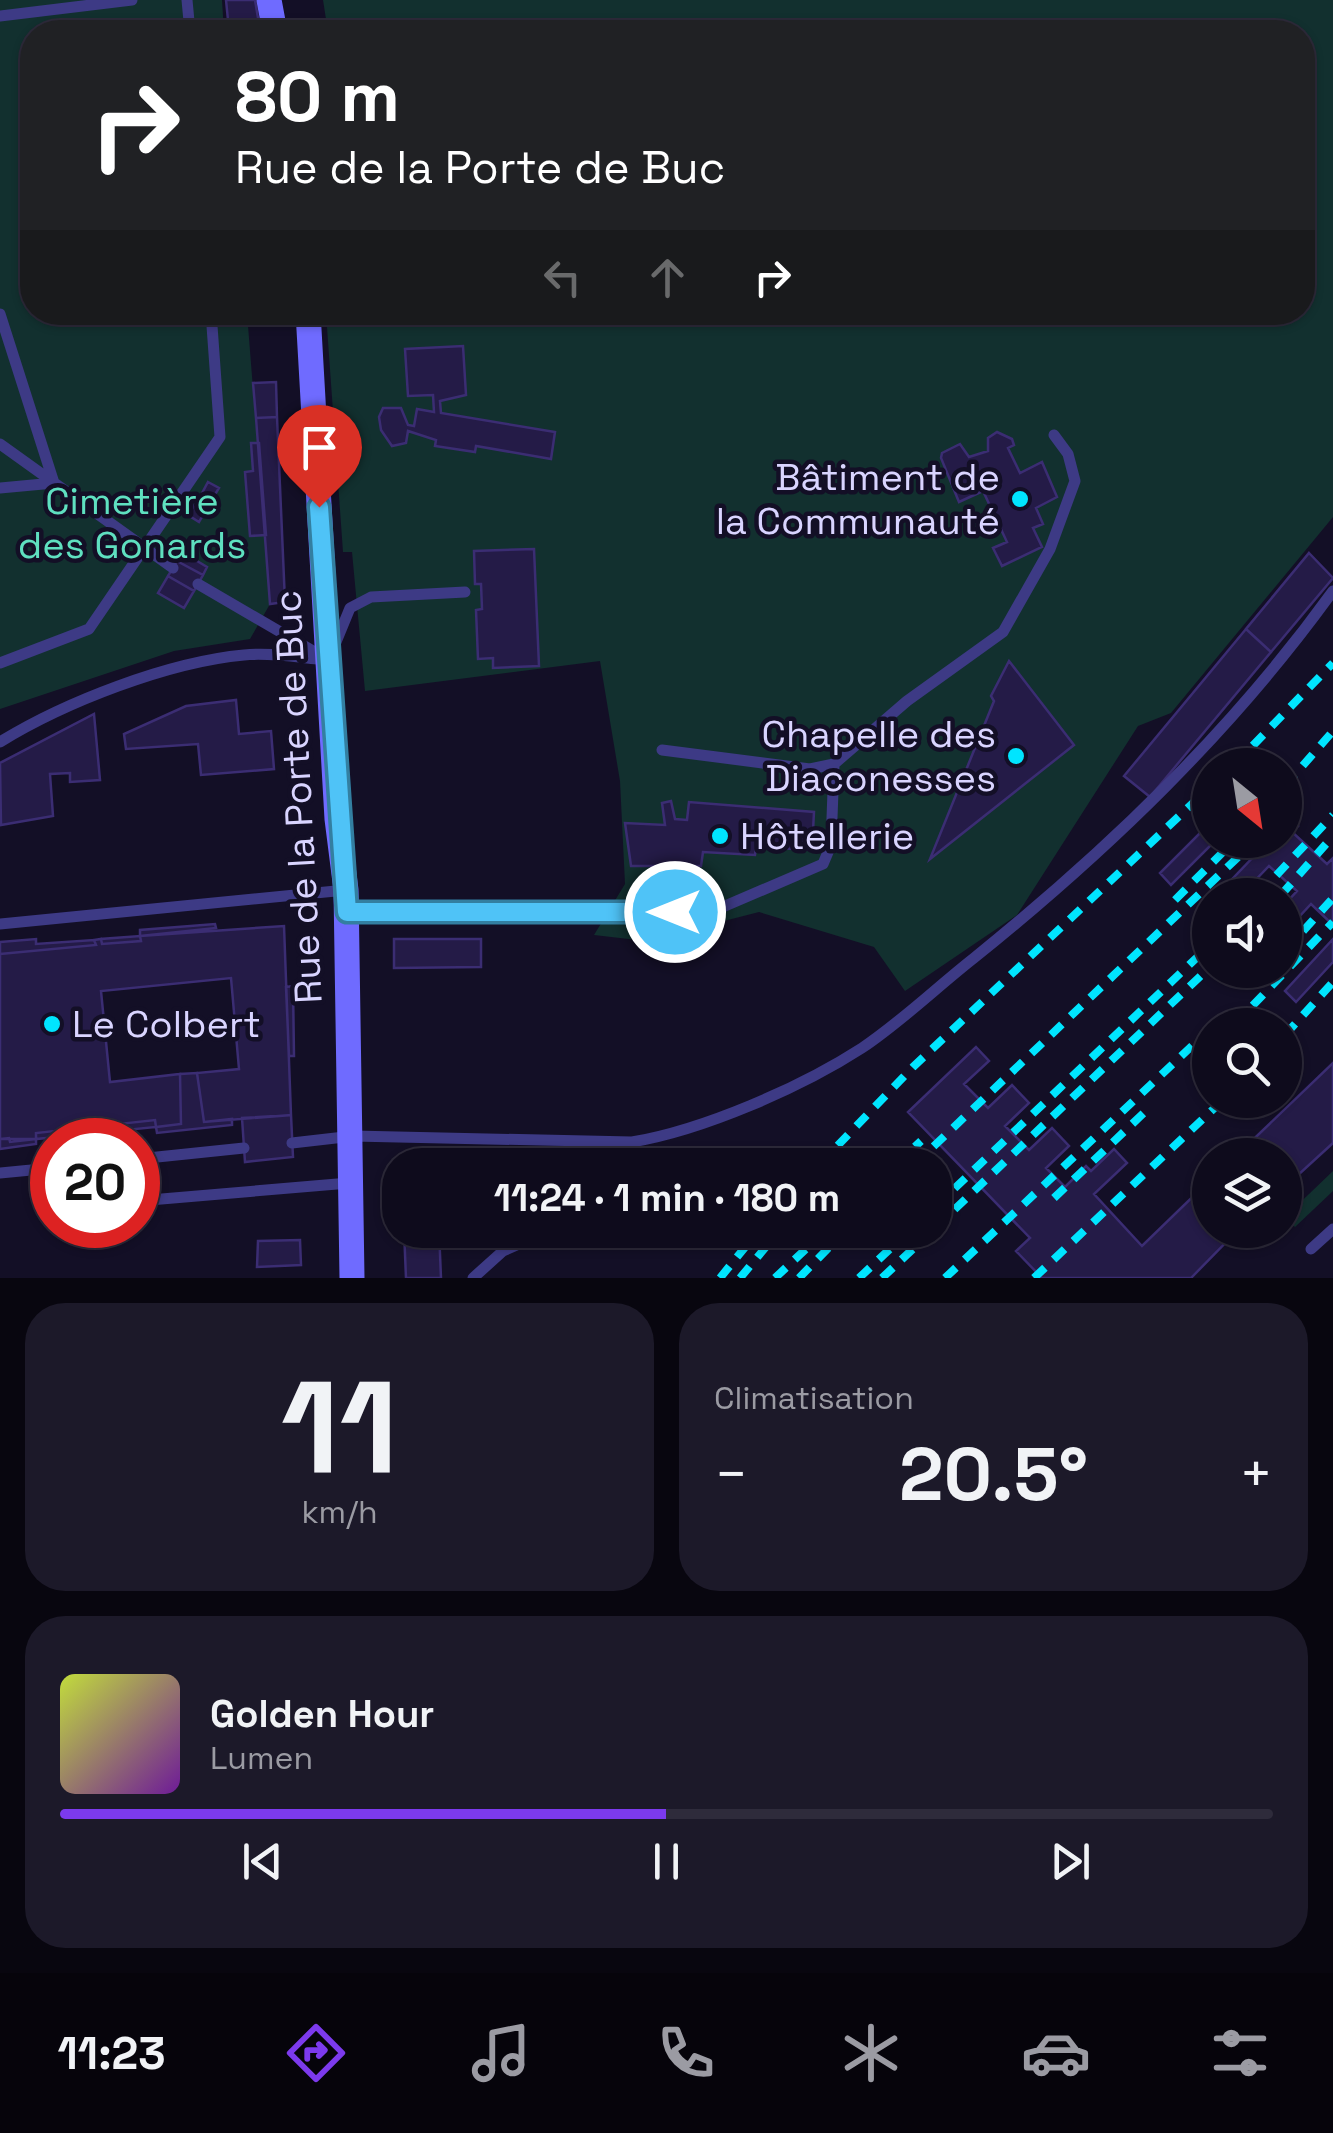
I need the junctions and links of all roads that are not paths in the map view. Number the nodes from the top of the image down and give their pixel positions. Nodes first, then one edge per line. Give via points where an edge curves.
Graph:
1 (132, 0) edge
2 (0, 16) edge
3 (0, 314) edge
4 (211, 325) edge
5 (309, 325) edge
6 (1054, 435) dead end
7 (0, 444) edge
8 (54, 483) junction
9 (0, 488) edge
10 (143, 550) junction
11 (173, 568) dead end
12 (198, 584) dead end
13 (1333, 591) edge
14 (465, 592) dead end
15 (329, 660) junction
16 (0, 662) edge
17 (0, 742) edge
18 (662, 750) dead end
19 (834, 764) junction
20 (346, 901) junction
21 (0, 924) edge
22 (353, 1136) junction
23 (614, 1142) junction
24 (292, 1143) dead end
25 (244, 1148) dead end
26 (612, 1148) edge
27 (160, 1157) edge
28 (30, 1170) edge
29 (0, 1173) edge
30 (354, 1183) junction
31 (160, 1199) edge
32 (1333, 1229) edge
33 (511, 1248) edge
34 (1311, 1249) dead end
35 (352, 1278) edge
36 (473, 1278) edge

1 - 2 lane
3 - 8 lane
4 - 10 lane via 220,437
5 - 15 main road, Rue de la Porte de Buc
6 - 19 lane via 1075,481 1050,549 1003,632
7 - 8 lane
8 - 9 lane
8 - 10 lane
10 - 11 lane
10 - 16 lane via 90,629
12 - 15 lane
13 - 23 lane via 1243,707 1124,830 862,1048 672,1136
14 - 15 lane via 360,602 350,608
15 - 17 lane via 249,654 182,663
15 - 20 main road, Rue de la Porte de Buc
18 - 19 lane via 810,769
19 - 20 lane via 823,864 711,912
20 - 21 lane
20 - 22 main road, Rue de la Porte de Buc
22 - 23 lane
22 - 24 lane
22 - 30 main road, Rue de la Porte de Buc
23 - 26 lane
25 - 27 lane
28 - 29 lane
30 - 31 lane
30 - 35 main road, Rue de la Porte de Buc
32 - 34 lane
33 - 36 lane

